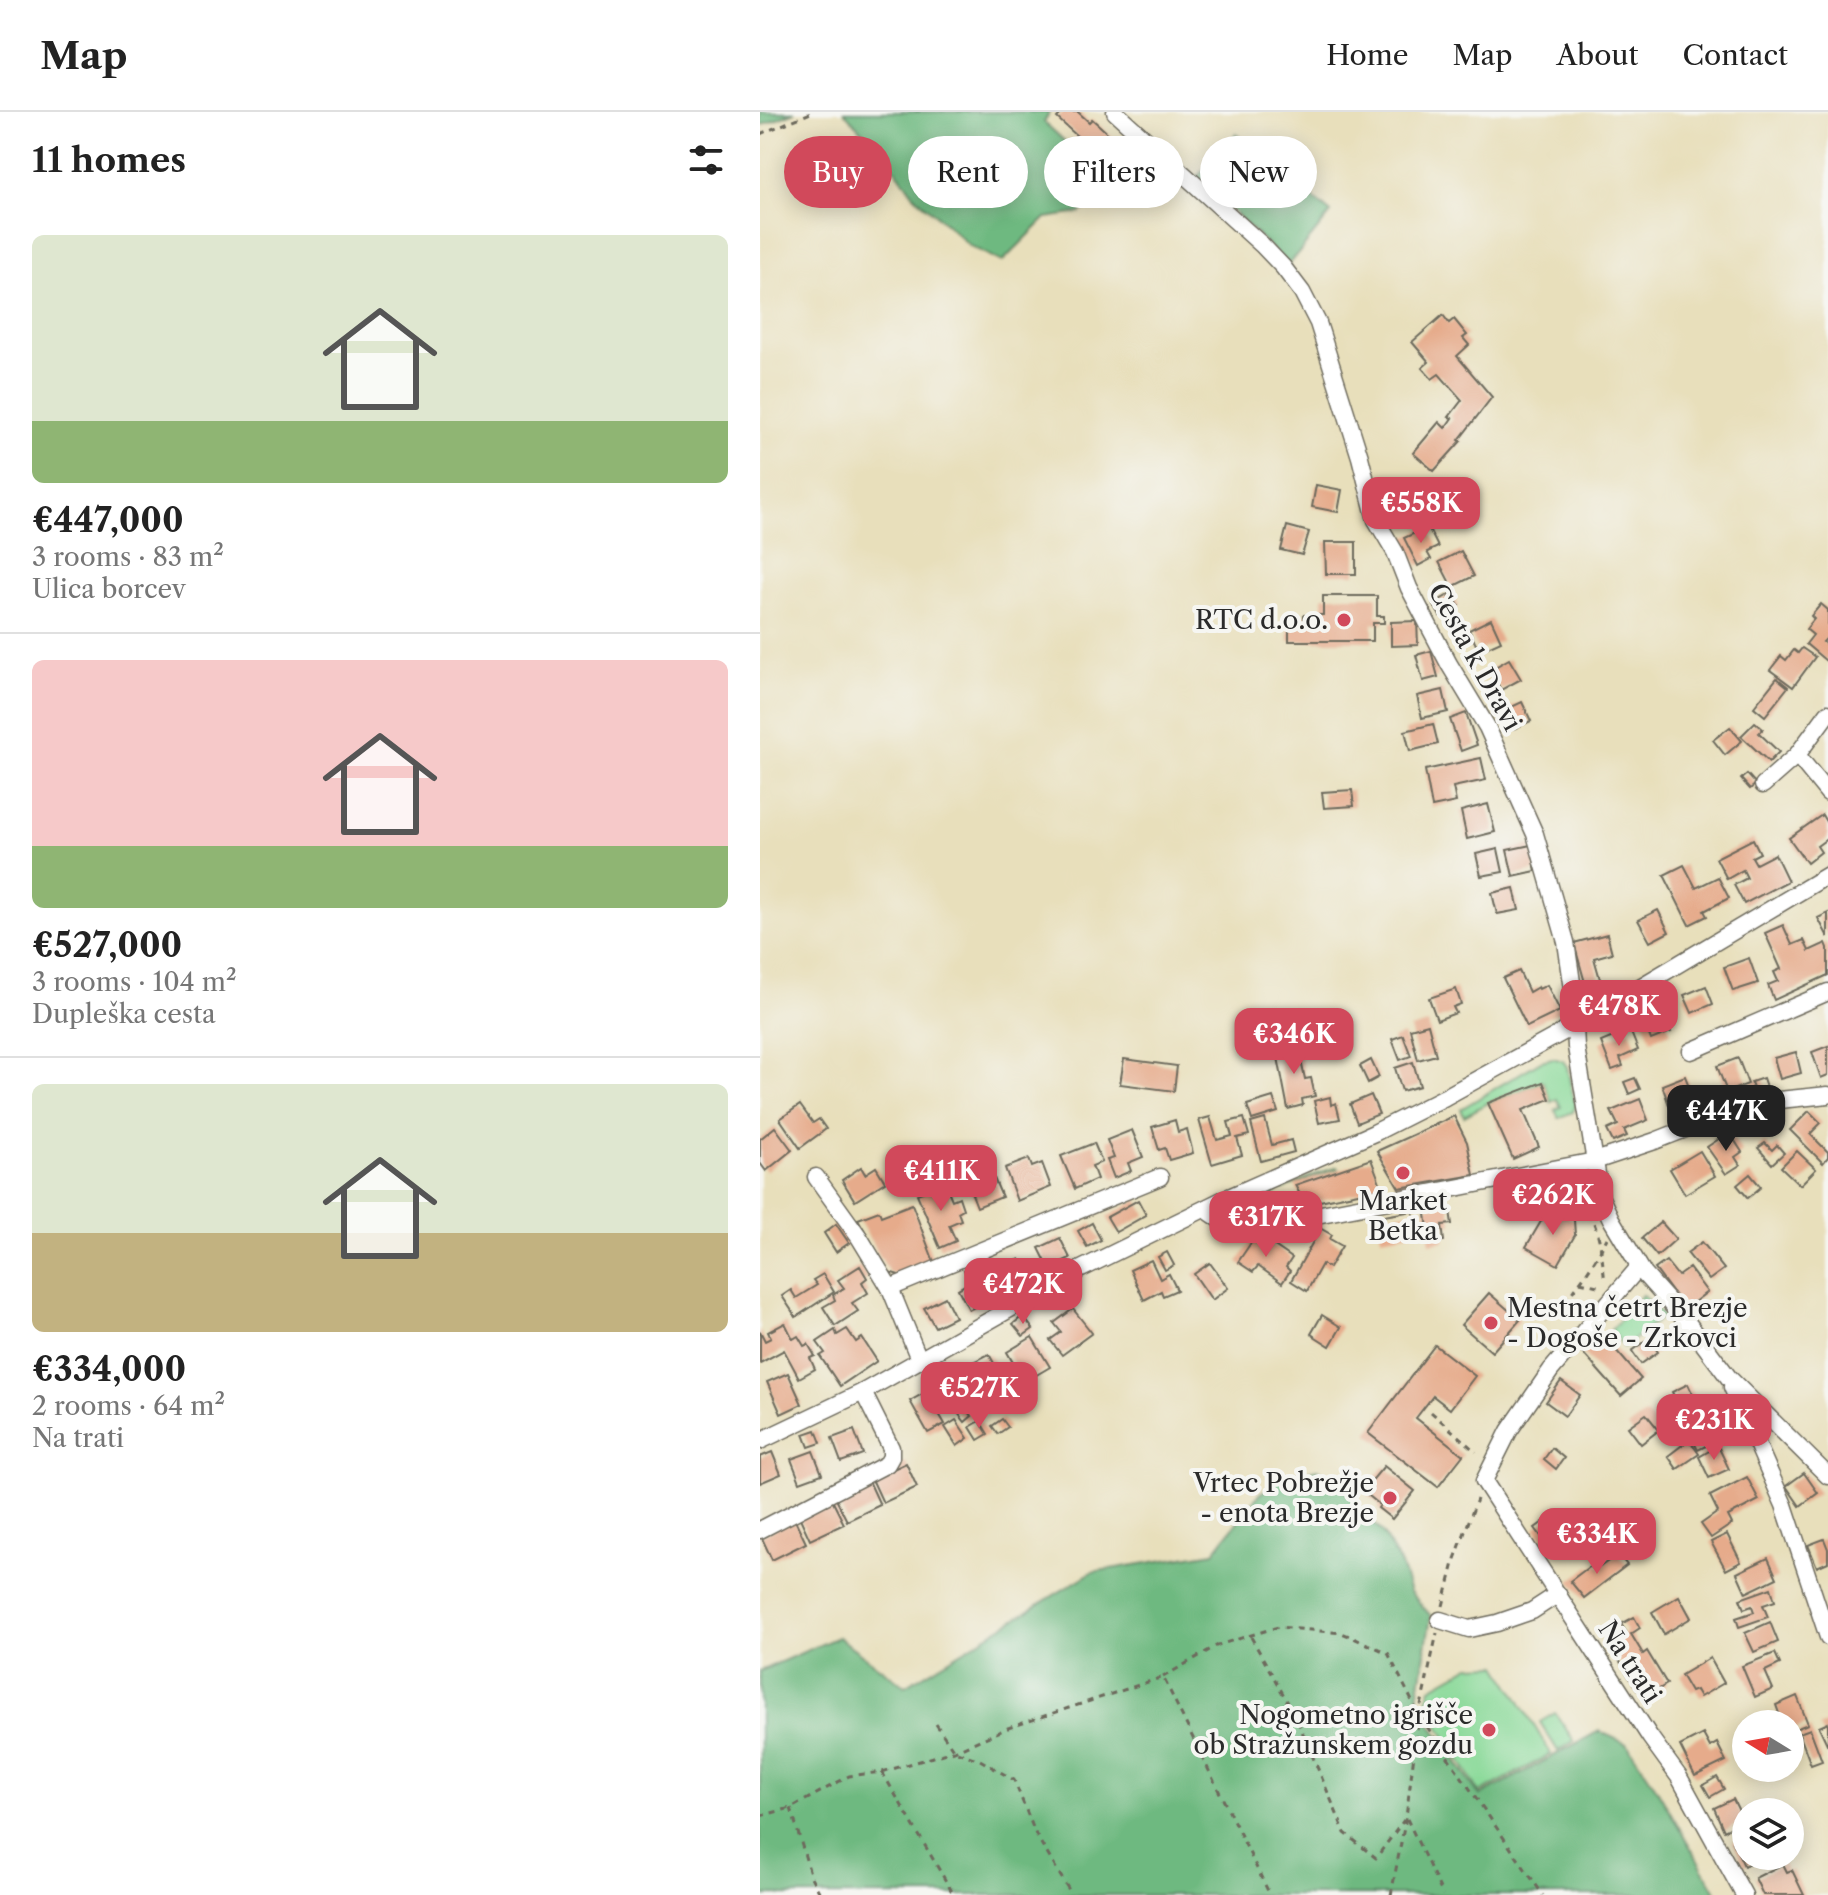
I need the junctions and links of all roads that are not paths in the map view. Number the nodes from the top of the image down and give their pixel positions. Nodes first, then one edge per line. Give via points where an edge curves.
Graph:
1 (1115, 112) edge
2 (1828, 713) edge
3 (1797, 755) junction
4 (1763, 785) dead end
5 (1828, 793) edge
6 (1828, 875) edge
7 (1828, 992) edge
8 (1576, 1025) junction
9 (1691, 1051) dead end
10 (1828, 1095) edge
11 (1595, 1161) junction
12 (816, 1177) dead end
13 (1160, 1177) dead end
14 (1205, 1209) junction
15 (1639, 1267) junction
16 (890, 1288) junction
17 (919, 1359) junction
18 (1729, 1378) junction
19 (863, 1392) junction
20 (760, 1441) edge
21 (1827, 1472) edge
22 (760, 1530) edge
23 (1558, 1594) junction
24 (1440, 1620) road end
25 (1828, 1637) edge
26 (1744, 1895) edge

1 - 8 street, Cesta k Dravi via 1262,245 1310,306 1376,520 1487,727 1535,834 1566,942
2 - 3 street
3 - 4 street
3 - 5 street
6 - 8 street
7 - 9 street
8 - 11 street, Cesta k Dravi
8 - 14 street via 1374,1133
10 - 11 street via 1779,1100
11 - 14 street via 1254,1227 1227,1224
11 - 15 street, Cesta k Dravi via 1601,1198
12 - 16 street
13 - 16 street
14 - 17 street via 1077,1271
15 - 18 street, Cesta k Dravi
15 - 23 street, Na trati via 1551,1370 1509,1431 1484,1481
16 - 17 street
17 - 19 street
18 - 21 street
18 - 25 street via 1784,1505
19 - 20 street
19 - 22 street via 891,1448 887,1464
23 - 24 street via 1532,1611 1497,1623 1469,1629
23 - 26 street, Na trati via 1679,1777

